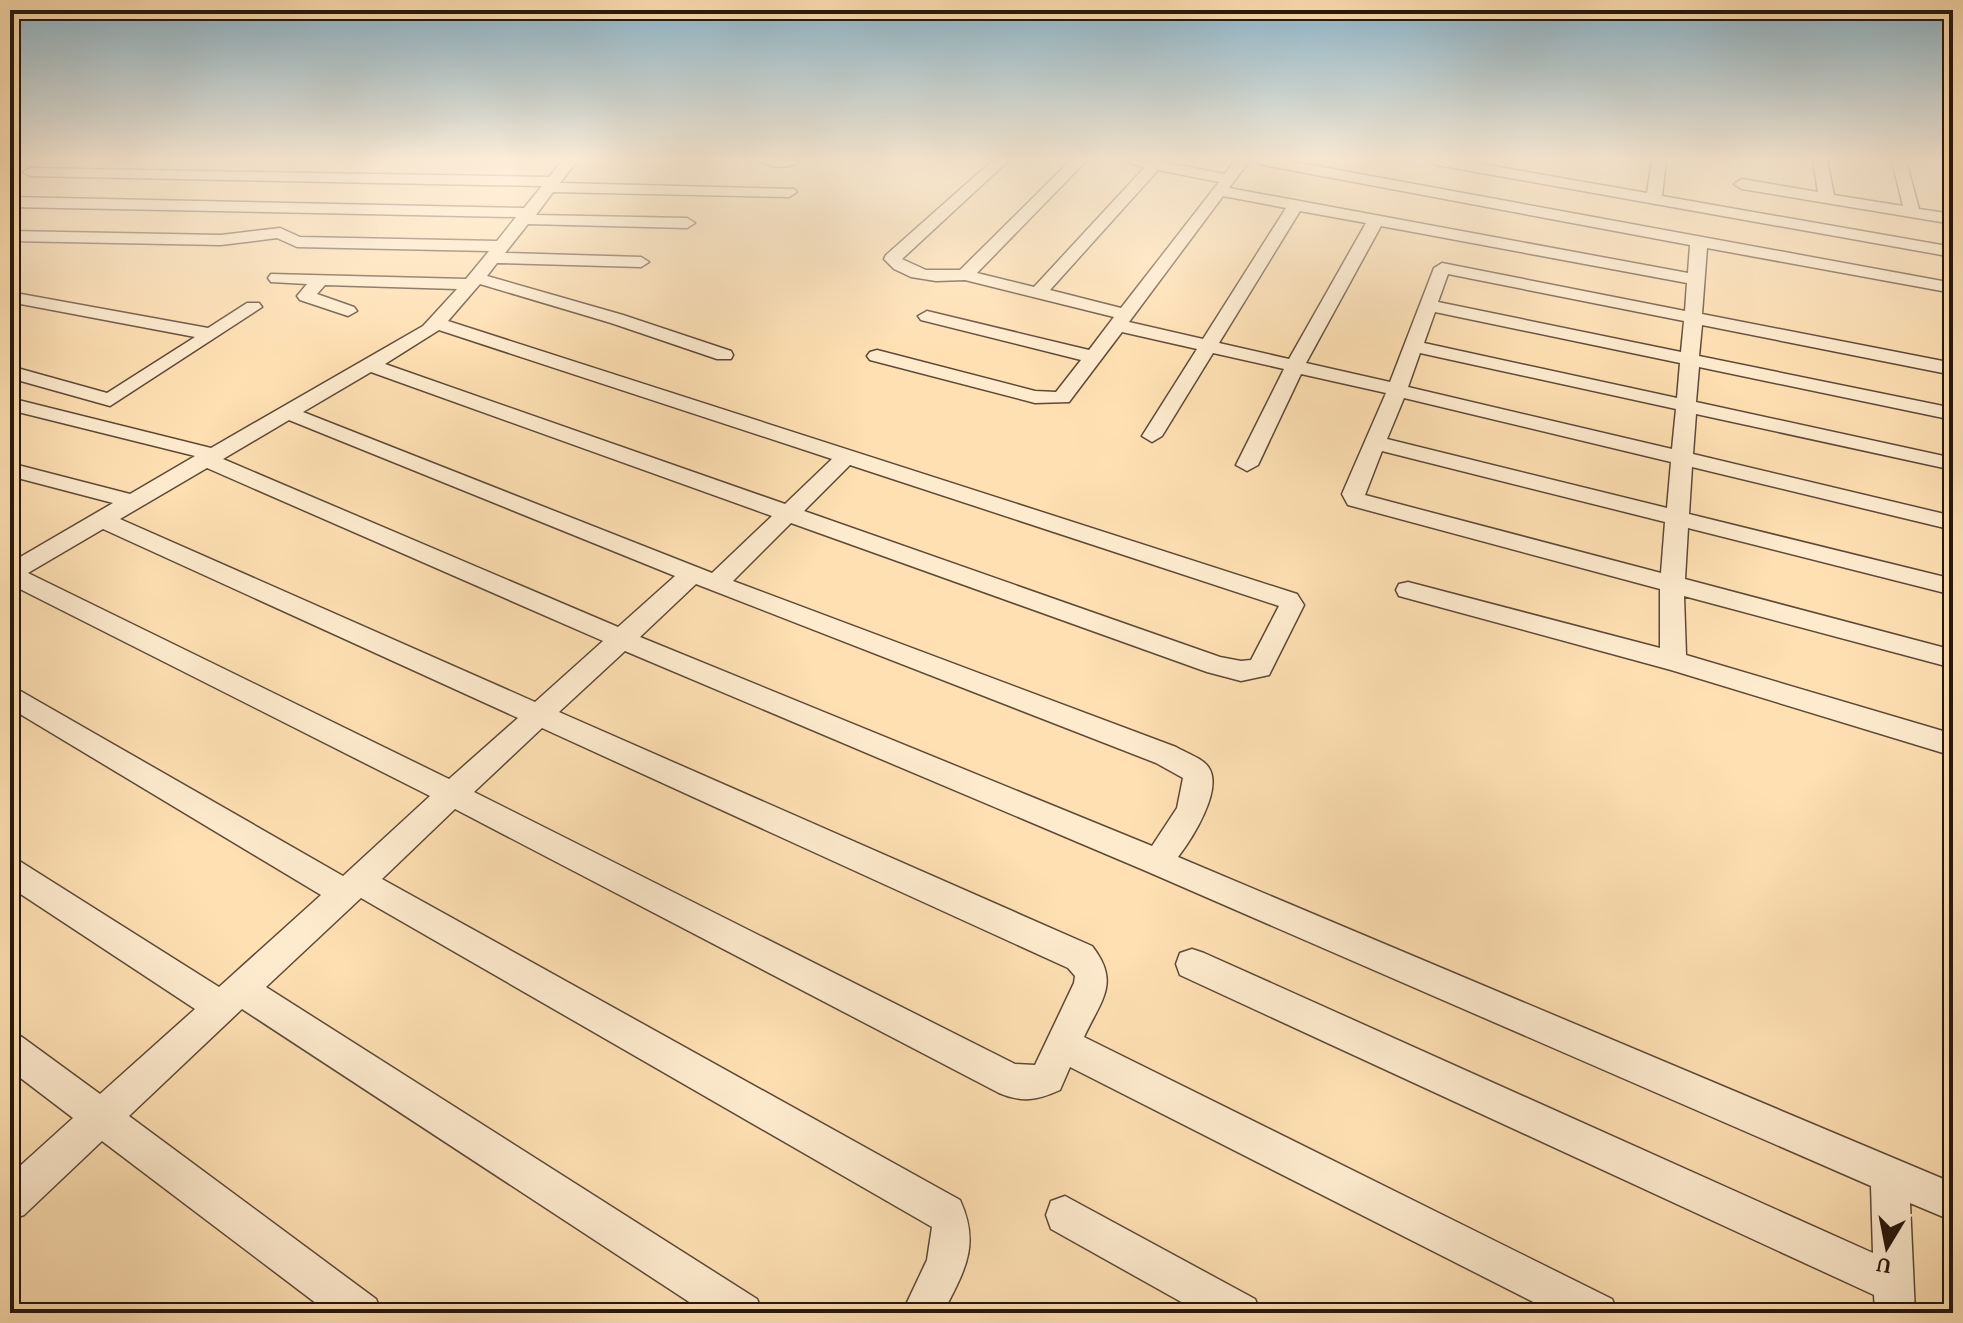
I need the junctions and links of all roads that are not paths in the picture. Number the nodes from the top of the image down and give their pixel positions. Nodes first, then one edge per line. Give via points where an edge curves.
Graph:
1 (212, 223) edge
2 (521, 223) edge
3 (681, 223) edge
4 (687, 223) dead end
5 (930, 223) edge
6 (1017, 223) edge
7 (1102, 223) edge
8 (1195, 223) edge
9 (1285, 223) edge
10 (1374, 223) edge
11 (1391, 223) edge
12 (1597, 223) edge
13 (1739, 223) edge
14 (1789, 223) edge
15 (1454, 234) junction
16 (10, 236) edge
17 (191, 239) junction
18 (1699, 241) junction
19 (1738, 248) junction
20 (497, 252) junction
21 (1953, 252) edge
22 (641, 262) dead end
23 (1442, 268) junction
24 (965, 275) junction
25 (277, 278) dead end
26 (321, 279) junction
27 (1694, 279) junction
28 (474, 281) junction
29 (1953, 288) edge
30 (1038, 293) junction
31 (10, 297) edge
32 (1427, 305) junction
33 (253, 307) dead end
34 (348, 311) dead end
35 (927, 316) dead end
36 (1691, 317) junction
37 (1121, 320) junction
38 (438, 324) junction
39 (211, 334) junction
40 (1207, 345) junction
41 (1413, 346) junction
42 (724, 355) dead end
43 (877, 356) dead end
44 (1093, 357) junction
45 (1688, 358) junction
46 (370, 365) junction
47 (1295, 366) junction
48 (1953, 369) edge
49 (10, 372) edge
50 (1397, 390) junction
51 (10, 404) edge
52 (1685, 406) junction
53 (288, 413) junction
54 (1953, 414) edge
55 (1152, 436) dead end
56 (1376, 443) junction
57 (847, 456) junction
58 (211, 458) junction
59 (1681, 458) junction
60 (1953, 464) edge
61 (1247, 465) dead end
62 (10, 469) edge
63 (134, 502) junction
64 (788, 514) junction
65 (1677, 518) junction
66 (102, 520) junction
67 (1953, 523) edge
68 (10, 551) edge
69 (18, 568) edge
70 (704, 578) junction
71 (1672, 585) junction
72 (1953, 587) edge
73 (1408, 590) dead end
74 (621, 639) junction
75 (1953, 659) edge
76 (1673, 661) junction
77 (10, 695) edge
78 (537, 716) junction
79 (1953, 745) edge
80 (452, 794) junction
81 (1157, 862) junction
82 (10, 871) edge
83 (351, 887) junction
84 (1192, 964) dead end
85 (231, 998) junction
86 (1063, 1045) junction
87 (10, 1049) edge
88 (101, 1117) junction
89 (1890, 1176) junction
90 (10, 1201) edge
91 (1953, 1202) edge
92 (1065, 1215) dead end
93 (1895, 1298) edge
94 (362, 1313) edge
95 (743, 1313) edge
96 (922, 1313) edge
97 (1241, 1313) edge
98 (1598, 1313) edge

1 - 17 street
2 - 20 street
3 - 4 street
5 - 24 street via 891,257 916,273
6 - 24 street
7 - 30 street
8 - 37 street
9 - 40 street
10 - 47 street
11 - 15 street
12 - 18 street
13 - 19 street
14 - 21 street
15 - 23 street
15 - 27 street
16 - 17 street
17 - 20 street via 280,233 297,242
18 - 19 street
18 - 27 street
19 - 29 street
20 - 22 street
20 - 28 street
23 - 32 street
23 - 36 street
24 - 30 street
25 - 26 street
26 - 28 street
26 - 34 street via 306,296
27 - 36 street
28 - 38 street
28 - 42 street via 617,319
30 - 37 street
31 - 39 street
32 - 41 street
32 - 45 street
33 - 39 street
35 - 44 street
36 - 45 street
36 - 48 street
37 - 40 street
37 - 44 street
38 - 46 street
38 - 57 street
39 - 49 street via 110,400
40 - 47 street
40 - 55 street
41 - 50 street
41 - 52 street
43 - 44 street via 1051,400 1062,398
45 - 52 street
45 - 54 street
46 - 53 street
46 - 64 street
47 - 50 street
47 - 61 street
50 - 56 street
50 - 59 street
51 - 58 street
52 - 59 street
52 - 60 street
53 - 58 street
53 - 70 street
56 - 65 street
56 - 71 street via 1353,494 1356,500
57 - 64 street
57 - 64 street via 1292,605 1260,668 1241,671
58 - 63 street
58 - 74 street
59 - 65 street
59 - 67 street
62 - 63 street
63 - 66 street
64 - 70 street
65 - 71 street
65 - 72 street
66 - 69 street
66 - 78 street
68 - 69 street
69 - 80 street
70 - 74 street
70 - 81 street via 1166,755 1197,772 1195,799
71 - 75 street
71 - 76 street
73 - 76 street
74 - 78 street
74 - 81 street
76 - 79 street
77 - 83 street
78 - 80 street
78 - 86 street via 1080,957 1092,972 1091,984
80 - 83 street
80 - 86 street via 1012,1081 1036,1083 1047,1078
81 - 89 street
82 - 85 street
83 - 85 street
83 - 96 street via 946,1214 952,1223 950,1249
84 - 93 street
85 - 88 street
85 - 95 street
86 - 98 street
87 - 88 street
88 - 90 street
88 - 94 street
89 - 91 street
89 - 93 street
92 - 97 street

